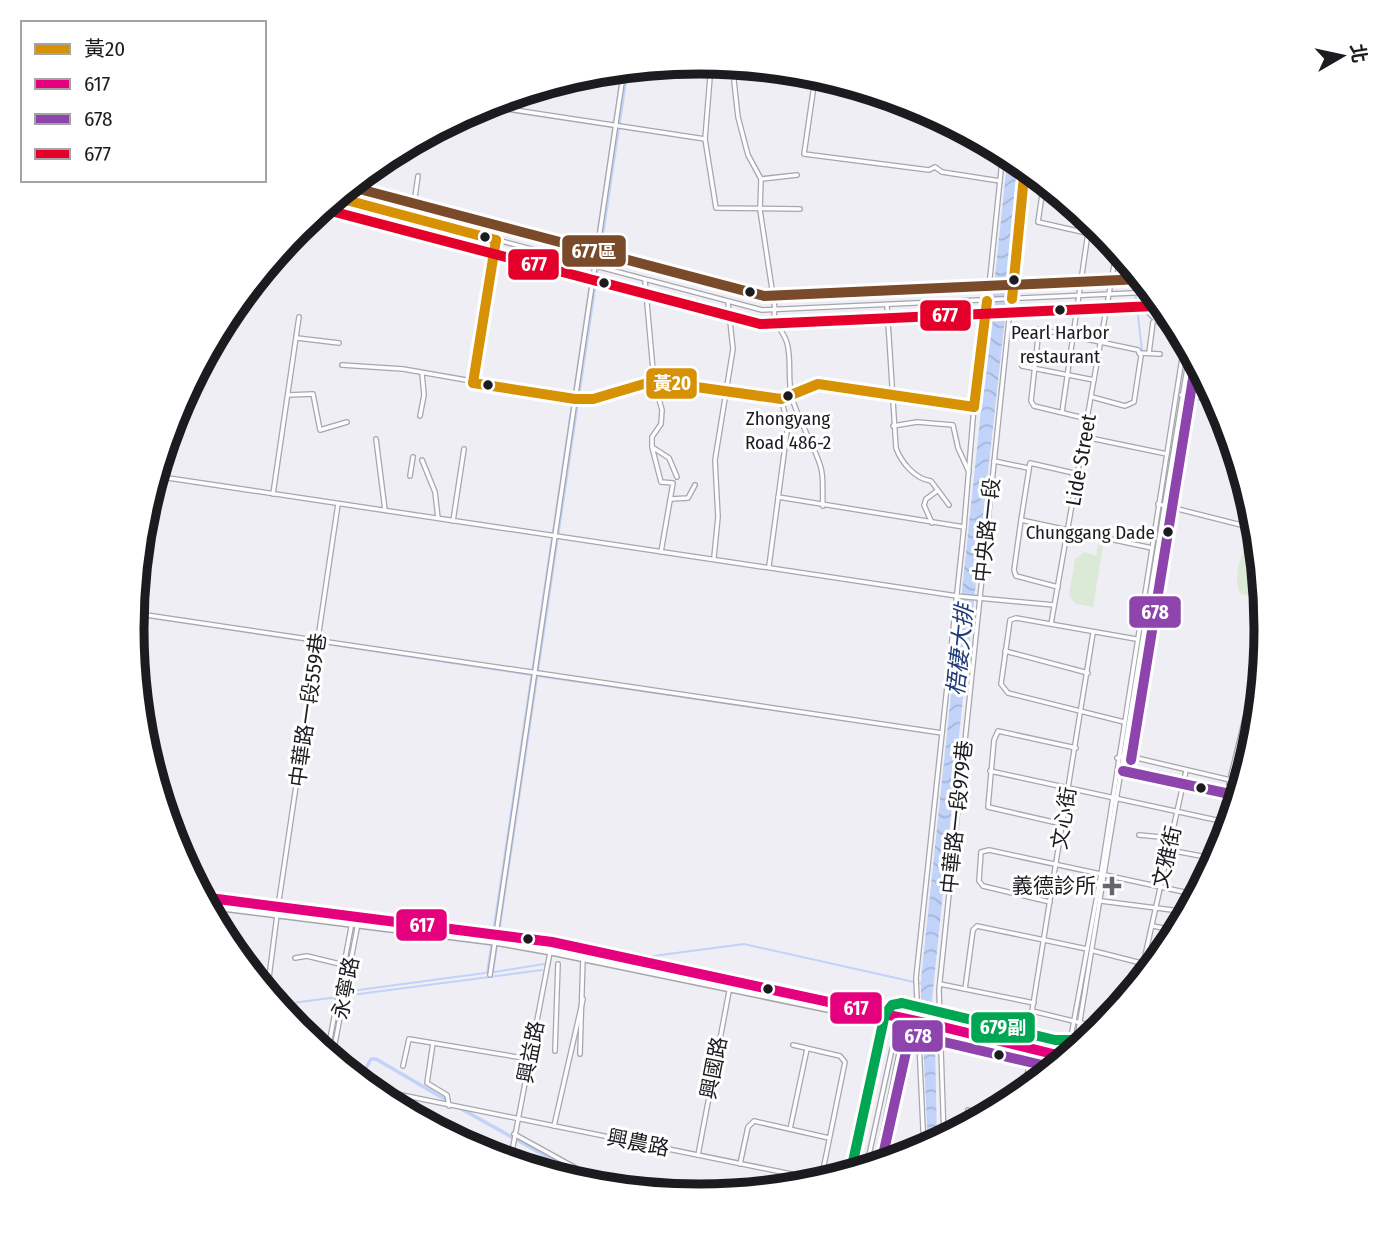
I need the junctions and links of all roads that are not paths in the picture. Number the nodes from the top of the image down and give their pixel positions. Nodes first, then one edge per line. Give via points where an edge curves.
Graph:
1 (735, 75) edge
2 (710, 77) dead end
3 (623, 79) edge
4 (813, 92) dead end
5 (505, 109) edge
6 (616, 125) junction
7 (705, 139) junction
8 (1002, 163) edge
9 (797, 175) dead end
10 (418, 176) dead end
11 (761, 179) junction
12 (1024, 179) edge
13 (1000, 181) junction
14 (1042, 192) edge
15 (347, 200) edge
16 (800, 209) dead end
17 (760, 210) junction
18 (412, 218) junction
19 (1088, 234) joint
20 (1115, 260) edge
21 (596, 267) junction
22 (645, 281) junction
23 (1141, 293) edge
24 (1108, 294) junction
25 (1079, 295) junction
26 (1010, 299) junction
27 (989, 301) junction
28 (728, 303) junction
29 (887, 306) junction
30 (775, 309) junction
31 (1149, 313) dead end
32 (299, 317) dead end
33 (1153, 321) dead end
34 (1164, 325) edge
35 (1073, 337) junction
36 (297, 338) junction
37 (339, 343) dead end
38 (1100, 343) junction
39 (1139, 353) junction
40 (1149, 353) junction
41 (1160, 354) dead end
42 (1182, 356) edge
43 (342, 365) dead end
44 (1188, 365) edge
45 (1022, 366) dead end
46 (1036, 367) junction
47 (422, 373) junction
48 (1069, 374) junction
49 (1094, 380) junction
50 (654, 381) junction
51 (725, 391) junction
52 (891, 394) junction
53 (1175, 394) junction
54 (288, 395) junction
55 (1181, 395) junction
56 (791, 396) junction
57 (1092, 397) junction
58 (1204, 398) edge
59 (575, 399) junction
60 (781, 399) junction
61 (974, 407) junction
62 (1062, 412) junction
63 (420, 416) dead end
64 (1088, 419) junction
65 (347, 422) dead end
66 (893, 426) junction
67 (1085, 436) junction
68 (376, 439) dead end
69 (652, 447) junction
70 (464, 449) dead end
71 (1170, 454) junction
72 (414, 457) dead end
73 (422, 460) dead end
74 (994, 461) junction
75 (1028, 468) junction
76 (969, 473) junction
77 (1078, 474) junction
78 (410, 475) dead end
79 (164, 477) edge
80 (677, 477) dead end
81 (695, 485) dead end
82 (937, 491) junction
83 (273, 494) junction
84 (778, 497) junction
85 (671, 499) junction
86 (338, 504) junction
87 (1158, 504) junction
88 (948, 505) dead end
89 (1165, 505) junction
90 (823, 506) junction
91 (385, 511) junction
92 (438, 519) junction
93 (1021, 520) junction
94 (453, 521) junction
95 (932, 523) junction
96 (1245, 526) edge
97 (964, 527) junction
98 (1068, 530) junction
99 (554, 536) junction
100 (1155, 549) junction
101 (661, 552) junction
102 (714, 557) junction
103 (769, 566) junction
104 (1058, 587) junction
105 (957, 596) junction
106 (981, 599) junction
107 (1054, 605) junction
108 (144, 615) edge
109 (1051, 624) junction
110 (1093, 633) junction
111 (1138, 640) junction
112 (319, 641) junction
113 (1005, 651) junction
114 (535, 673) junction
115 (1088, 673) junction
116 (1250, 700) edge
117 (1082, 711) junction
118 (1124, 722) junction
119 (942, 733) junction
120 (1240, 742) joint
121 (1076, 748) junction
122 (1124, 755) junction
123 (1117, 758) junction
124 (990, 771) junction
125 (1186, 771) junction
126 (1144, 778) dead end
127 (1229, 779) junction
128 (1234, 780) edge
129 (1183, 786) junction
130 (1069, 787) junction
131 (1111, 795) junction
132 (1117, 800) junction
133 (1177, 812) junction
134 (1220, 821) joint
135 (1062, 824) junction
136 (1139, 835) dead end
137 (1171, 838) junction
138 (1169, 850) junction
139 (1205, 857) edge
140 (1056, 863) junction
141 (1103, 874) junction
142 (1160, 888) junction
143 (1187, 893) edge
144 (213, 899) edge
145 (1101, 901) junction
146 (1050, 902) junction
147 (278, 907) junction
148 (218, 908) edge
149 (1156, 908) junction
150 (1178, 911) edge
151 (277, 915) junction
152 (356, 917) junction
153 (355, 926) junction
154 (1152, 926) junction
155 (1166, 929) edge
156 (495, 933) junction
157 (494, 942) junction
158 (552, 942) junction
159 (1043, 942) junction
160 (1086, 949) junction
161 (1093, 951) junction
162 (551, 952) junction
163 (295, 958) dead end
164 (583, 958) junction
165 (1143, 962) edge
166 (558, 964) dead end
167 (1143, 964) edge
168 (345, 965) junction
169 (490, 975) dead end
170 (269, 980) edge
171 (731, 981) junction
172 (940, 984) junction
173 (730, 989) junction
174 (965, 989) junction
175 (583, 999) junction
176 (1034, 1003) junction
177 (899, 1017) junction
178 (906, 1019) junction
179 (919, 1022) junction
180 (1074, 1022) junction
181 (1080, 1023) junction
182 (897, 1025) junction
183 (1089, 1025) edge
184 (905, 1026) junction
185 (937, 1026) junction
186 (919, 1030) junction
187 (937, 1035) junction
188 (1076, 1037) edge
189 (1072, 1041) edge
190 (433, 1043) junction
191 (329, 1044) edge
192 (793, 1045) dead end
193 (334, 1048) edge
194 (807, 1049) junction
195 (555, 1051) dead end
196 (580, 1054) dead end
197 (1056, 1054) edge
198 (529, 1059) junction
199 (1030, 1059) junction
200 (1046, 1063) edge
201 (403, 1066) dead end
202 (1027, 1077) edge
203 (395, 1094) edge
204 (449, 1106) junction
205 (968, 1110) dead end
206 (968, 1115) edge
207 (518, 1119) junction
208 (554, 1126) junction
209 (943, 1128) edge
210 (790, 1129) junction
211 (514, 1134) junction
212 (923, 1137) edge
213 (830, 1138) junction
214 (511, 1152) edge
215 (698, 1155) junction
216 (878, 1155) edge
217 (868, 1158) edge
218 (740, 1164) junction
219 (825, 1170) edge
220 (584, 1172) edge
221 (799, 1175) edge

1 - 11 street via 738,117 748,155
2 - 7 street
3 - 6 street
4 - 13 street via 804,154 939,168
5 - 6 street
6 - 7 street
6 - 21 street
7 - 17 street via 716,208
8 - 13 street
9 - 11 street
10 - 18 street
11 - 17 street
12 - 26 street, 中央路一段
13 - 27 street
14 - 19 street via 1038,222
15 - 18 street
16 - 17 street
17 - 30 street
18 - 21 street
19 - 25 street
20 - 24 street, Lide Street
21 - 22 street
21 - 59 street
22 - 28 street
22 - 50 street
23 - 24 street
24 - 25 street
24 - 38 street, Lide Street
25 - 26 street
25 - 35 street
26 - 27 street
26 - 74 street, 中央路一段
27 - 29 street
27 - 61 street
28 - 30 street
28 - 51 street via 733,349
29 - 30 street
29 - 52 street
30 - 56 street via 776,324 788,347
31 - 34 street
32 - 36 street
33 - 40 street
35 - 38 street
35 - 46 street via 1040,329
35 - 48 street
36 - 37 street
36 - 54 street
38 - 39 street
38 - 49 street, Lide Street
39 - 40 street
39 - 57 street via 1134,402 1125,406
40 - 41 street
42 - 53 street
43 - 47 street
44 - 55 street
45 - 46 street
46 - 48 street
46 - 62 street via 1031,401 1034,406
47 - 59 street
47 - 63 street
48 - 49 street
48 - 62 street
49 - 57 street, Lide Street
50 - 51 street
50 - 59 street via 593,399
50 - 69 street via 662,419
51 - 60 street
51 - 102 street via 715,460 718,517
52 - 56 street via 818,383
52 - 61 street
52 - 66 street
53 - 55 street
53 - 71 street
54 - 65 street via 313,394 320,430
54 - 83 street
55 - 58 street
55 - 71 street
56 - 60 street
56 - 90 street via 820,466
57 - 64 street, Lide Street
59 - 99 street
60 - 84 street via 788,424
61 - 76 street
62 - 64 street
64 - 67 street, Lide Street
66 - 76 street via 916,422 953,425
66 - 82 street via 901,459
67 - 71 street
67 - 77 street, Lide Street
68 - 91 street
69 - 80 street via 669,458
69 - 85 street via 661,482 673,483
70 - 94 street
71 - 87 street
71 - 89 street
72 - 78 street
73 - 92 street via 435,492
74 - 75 street
74 - 106 street, 中央路一段
75 - 77 street via 1034,463
75 - 93 street
76 - 97 street
77 - 98 street, Lide Street
79 - 83 street
81 - 85 street via 688,498
82 - 88 street
82 - 95 street via 924,505
83 - 86 street
84 - 90 street
84 - 103 street
85 - 101 street
86 - 91 street
86 - 112 street, 中華路一段559巷
87 - 89 street
87 - 100 street
89 - 96 street
89 - 100 street
90 - 95 street
91 - 92 street
92 - 94 street
93 - 98 street
93 - 104 street via 1016,576
94 - 99 street
95 - 97 street
97 - 105 street
98 - 100 street
98 - 104 street, Lide Street
99 - 101 street
99 - 114 street
100 - 111 street
101 - 102 street
102 - 103 street
103 - 105 street
104 - 107 street, Lide Street
105 - 106 street
105 - 119 street
106 - 107 street
106 - 172 street, 中華路一段979巷
107 - 109 street, Lide Street
108 - 112 street
109 - 110 street
109 - 113 street via 1010,620
110 - 111 street
110 - 115 street, 文心街
111 - 118 street
111 - 122 street
112 - 114 street
112 - 147 street, 中華路一段559巷
113 - 115 street
113 - 117 street via 1001,684 1008,693
114 - 119 street
114 - 156 street
115 - 117 street, 文心街
116 - 120 street
117 - 118 street
117 - 121 street, 文心街
118 - 123 street
119 - 179 street via 916,978
120 - 127 street
121 - 124 street via 998,732
121 - 130 street, 文心街
122 - 123 street
122 - 125 street
122 - 132 street
123 - 131 street
124 - 130 street
124 - 135 street via 990,809
125 - 127 street
125 - 129 street, 文雅街
126 - 129 street
127 - 128 street
127 - 134 street
129 - 133 street, 文雅街
130 - 131 street
130 - 135 street, 文心街
131 - 132 street
131 - 141 street
132 - 133 street
132 - 141 street
133 - 134 street
133 - 137 street, 文雅街
135 - 140 street, 文心街
136 - 137 street
137 - 138 street, 文雅街
138 - 139 street
138 - 142 street, 文雅街
140 - 141 street
140 - 146 street, 文心街
140 - 146 street via 981,852 979,881 983,886
141 - 142 street
141 - 145 street
141 - 160 street
142 - 143 street
142 - 149 street, 文雅街
144 - 147 main road
145 - 149 street
145 - 161 street
146 - 159 street, 文心街
147 - 151 street, 中華路一段559巷
147 - 152 main road
148 - 151 main road
149 - 150 street
149 - 154 street, 文雅街
151 - 153 main road
151 - 170 street, 中華路一段559巷
152 - 153 street, 永寧路
152 - 156 main road
153 - 157 main road
153 - 168 street, 永寧路
153 - 193 street, 永寧路
154 - 155 street
154 - 165 street, 文雅街
156 - 157 street
156 - 158 main road
157 - 162 main road
157 - 169 street
158 - 162 street, 興益路
158 - 171 main road
159 - 160 street
159 - 174 street via 977,926
159 - 176 street, 文心街
160 - 161 street
160 - 180 street
161 - 167 street
161 - 181 street
162 - 164 main road
162 - 198 street, 興益路
163 - 168 street via 307,956
164 - 173 main road
164 - 175 street
166 - 195 street
168 - 191 street, 永寧路
171 - 173 street, 興國路
171 - 177 main road
172 - 174 street
172 - 185 street, 中華路一段979巷
173 - 182 main road
173 - 215 street, 興國路
174 - 176 street
175 - 196 street
175 - 208 street
176 - 180 street via 1032,1011
177 - 178 main road
177 - 182 street
178 - 179 main road
178 - 184 street
179 - 185 main road
179 - 186 street
180 - 181 street
180 - 189 street
181 - 183 street
181 - 188 street
182 - 184 main road
182 - 217 street
184 - 186 main road
184 - 216 street
185 - 187 street, 中華路一段979巷
185 - 197 main road
186 - 187 main road
186 - 212 street
187 - 199 main road
187 - 209 street, 中華路一段979巷
190 - 198 street
190 - 201 street via 409,1039
190 - 204 street via 427,1083 447,1095
192 - 194 street
194 - 210 street
194 - 213 street via 840,1056 845,1062
198 - 207 street, 興益路
199 - 200 main road
199 - 202 street
203 - 204 street, 興農路
204 - 207 street, 興農路
205 - 206 street
207 - 208 street, 興農路
207 - 211 street, 興益路
208 - 215 street, 興農路
210 - 213 street
210 - 218 street via 750,1123
211 - 214 street, 興益路
211 - 220 street
213 - 219 street
215 - 218 street, 興農路
218 - 221 street, 興農路

